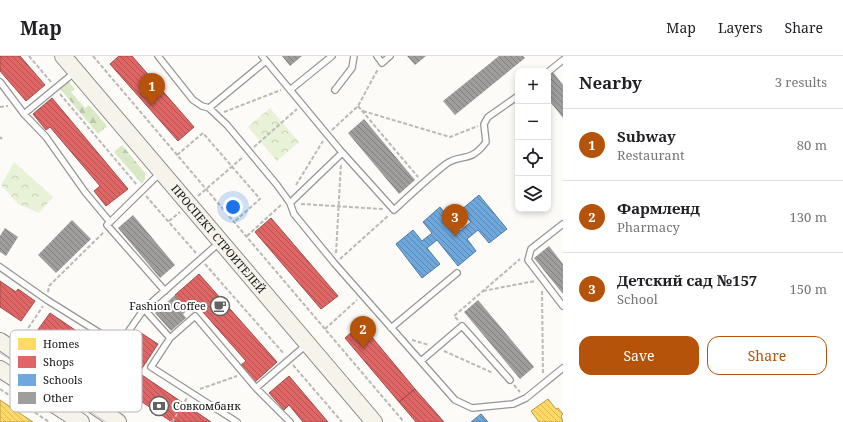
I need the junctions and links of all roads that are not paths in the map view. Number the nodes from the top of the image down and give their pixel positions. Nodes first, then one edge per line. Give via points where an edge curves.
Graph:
1 (63, 56) edge
2 (158, 56) edge
3 (262, 56) edge
4 (332, 56) edge
5 (354, 56) edge
6 (377, 56) edge
7 (390, 56) edge
8 (563, 60) edge
9 (266, 61) junction
10 (551, 70) edge
11 (76, 71) junction
12 (0, 82) edge
13 (289, 89) junction
14 (335, 90) dead end
15 (515, 98) edge
16 (209, 108) junction
17 (24, 114) junction
18 (342, 153) junction
19 (162, 171) junction
20 (289, 201) junction
21 (109, 224) junction
22 (563, 224) edge
23 (222, 241) junction
24 (0, 267) edge
25 (458, 273) dead end
26 (165, 291) junction
27 (563, 306) edge
28 (144, 309) junction
29 (391, 328) junction
30 (95, 330) edge
31 (129, 330) edge
32 (170, 338) junction
33 (0, 341) edge
34 (308, 344) junction
35 (10, 348) edge
36 (421, 362) junction
37 (563, 368) edge
38 (0, 369) edge
39 (10, 376) edge
40 (510, 380) road end
41 (256, 388) junction
42 (66, 412) edge
43 (103, 412) edge
44 (81, 422) edge
45 (118, 422) edge
46 (237, 422) edge
47 (290, 422) edge
48 (374, 422) edge

1 - 11 street, ПРОСПЕКТ СТРОИТЕЛЕЙ
2 - 16 lane via 193,100
3 - 9 lane
4 - 13 lane
5 - 14 lane via 352,68
6 - 7 lane via 382,62
8 - 10 lane
9 - 13 lane
9 - 16 lane
11 - 17 lane
11 - 19 street, ПРОСПЕКТ СТРОИТЕЛЕЙ
12 - 17 lane
13 - 18 lane
15 - 18 lane via 488,117 484,124 486,142 481,149 470,157 447,163 394,210
16 - 20 lane
17 - 21 lane via 46,137
18 - 20 lane
19 - 21 lane
19 - 23 street, ПРОСПЕКТ СТРОИТЕЛЕЙ
20 - 29 lane via 294,214
21 - 26 lane
22 - 27 lane via 531,249 528,257 529,263
23 - 26 lane
23 - 34 street, ПРОСПЕКТ СТРОИТЕЛЕЙ
24 - 30 lane
25 - 29 lane
26 - 28 lane
28 - 31 lane
28 - 32 lane
29 - 36 lane
32 - 41 lane via 195,316
32 - 46 lane via 151,367
33 - 35 street
34 - 41 lane
34 - 48 street, ПРОСПЕКТ СТРОИТЕЛЕЙ
36 - 37 lane via 455,400 472,408 513,404 525,398
36 - 40 lane via 462,326
38 - 39 street
41 - 47 lane
42 - 44 street
43 - 45 street

